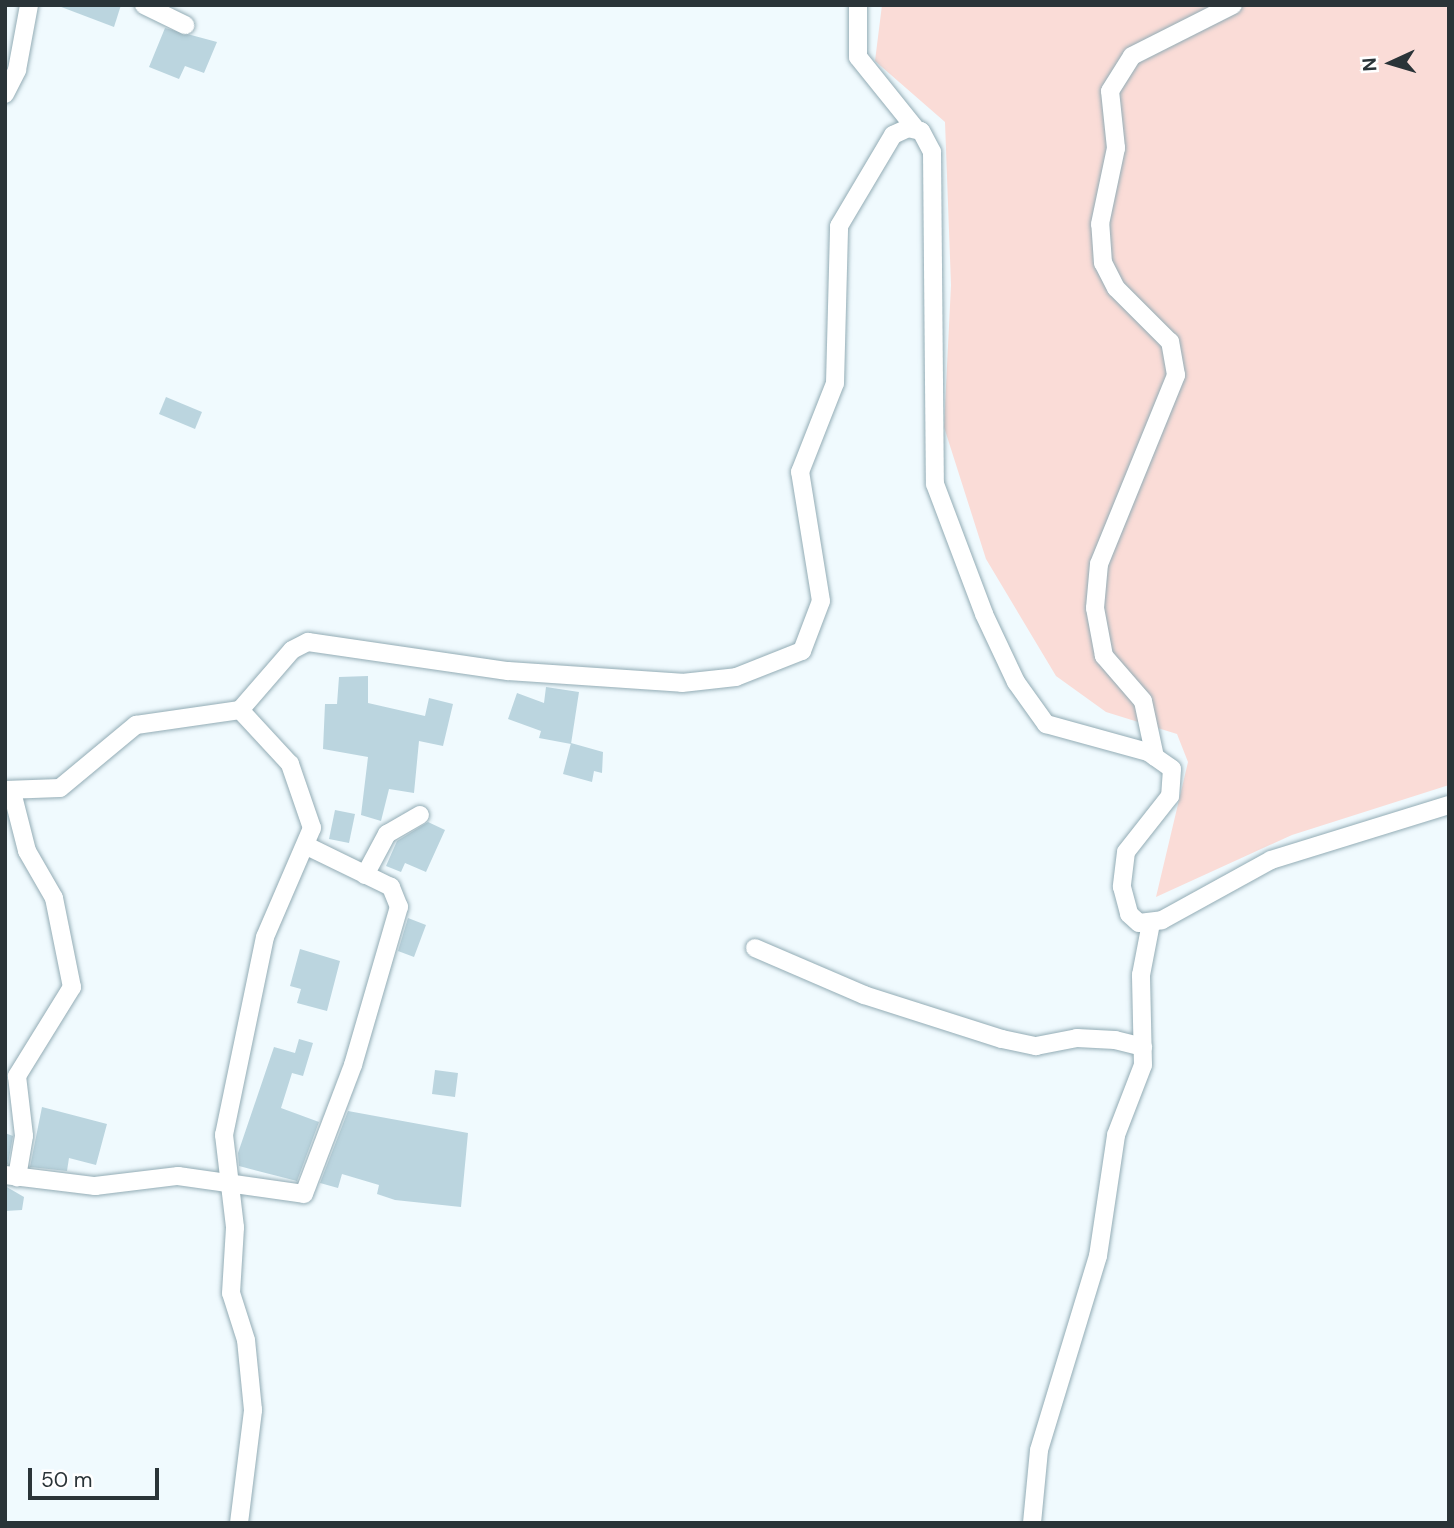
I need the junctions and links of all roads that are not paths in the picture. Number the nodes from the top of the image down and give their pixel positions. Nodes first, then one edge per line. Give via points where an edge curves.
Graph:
1 (29, 5) edge
2 (144, 5) edge
3 (858, 5) edge
4 (1233, 5) edge
5 (185, 25) dead end
6 (5, 94) edge
7 (915, 128) junction
8 (240, 710) junction
9 (1155, 757) junction
10 (9, 791) edge
11 (1449, 804) edge
12 (420, 815) dead end
13 (309, 847) junction
14 (365, 875) junction
15 (1151, 923) junction
16 (755, 948) dead end
17 (1143, 1048) junction
18 (11, 1176) edge
19 (227, 1182) junction
20 (239, 1523) edge
21 (1032, 1523) edge

1 - 6 street via 17,70
2 - 5 street
3 - 7 street via 858,57
4 - 9 street via 1132,56 1110,91 1116,148 1100,224 1103,263 1116,288 1170,342 1176,375 1099,564 1096,608 1104,656 1143,701
7 - 8 street via 893,135 839,226 835,383 800,472 821,601 802,651 736,677 682,683 508,671 308,642 292,650
7 - 9 street via 929,139 932,152 931,455 949,525 1033,710 1060,729
8 - 10 street via 136,725 60,788
8 - 13 street via 290,764 311,813
9 - 15 street via 1172,769 1175,783 1126,852 1122,875 1129,914
10 - 18 street via 27,851 54,898 72,986 18,1076 24,1136
11 - 15 street via 1271,860
12 - 14 street via 387,834
13 - 14 street
13 - 19 street via 277,901 265,937 224,1135
14 - 19 street via 391,887 399,907 320,1162 304,1194
15 - 17 street via 1141,975
16 - 17 street via 864,995 1002,1039 1036,1046 1077,1038 1115,1040
17 - 21 street via 1143,1065 1116,1135 1098,1256 1039,1450
18 - 19 street via 72,1186 178,1175
19 - 20 street via 235,1227 231,1293 246,1340 253,1410

